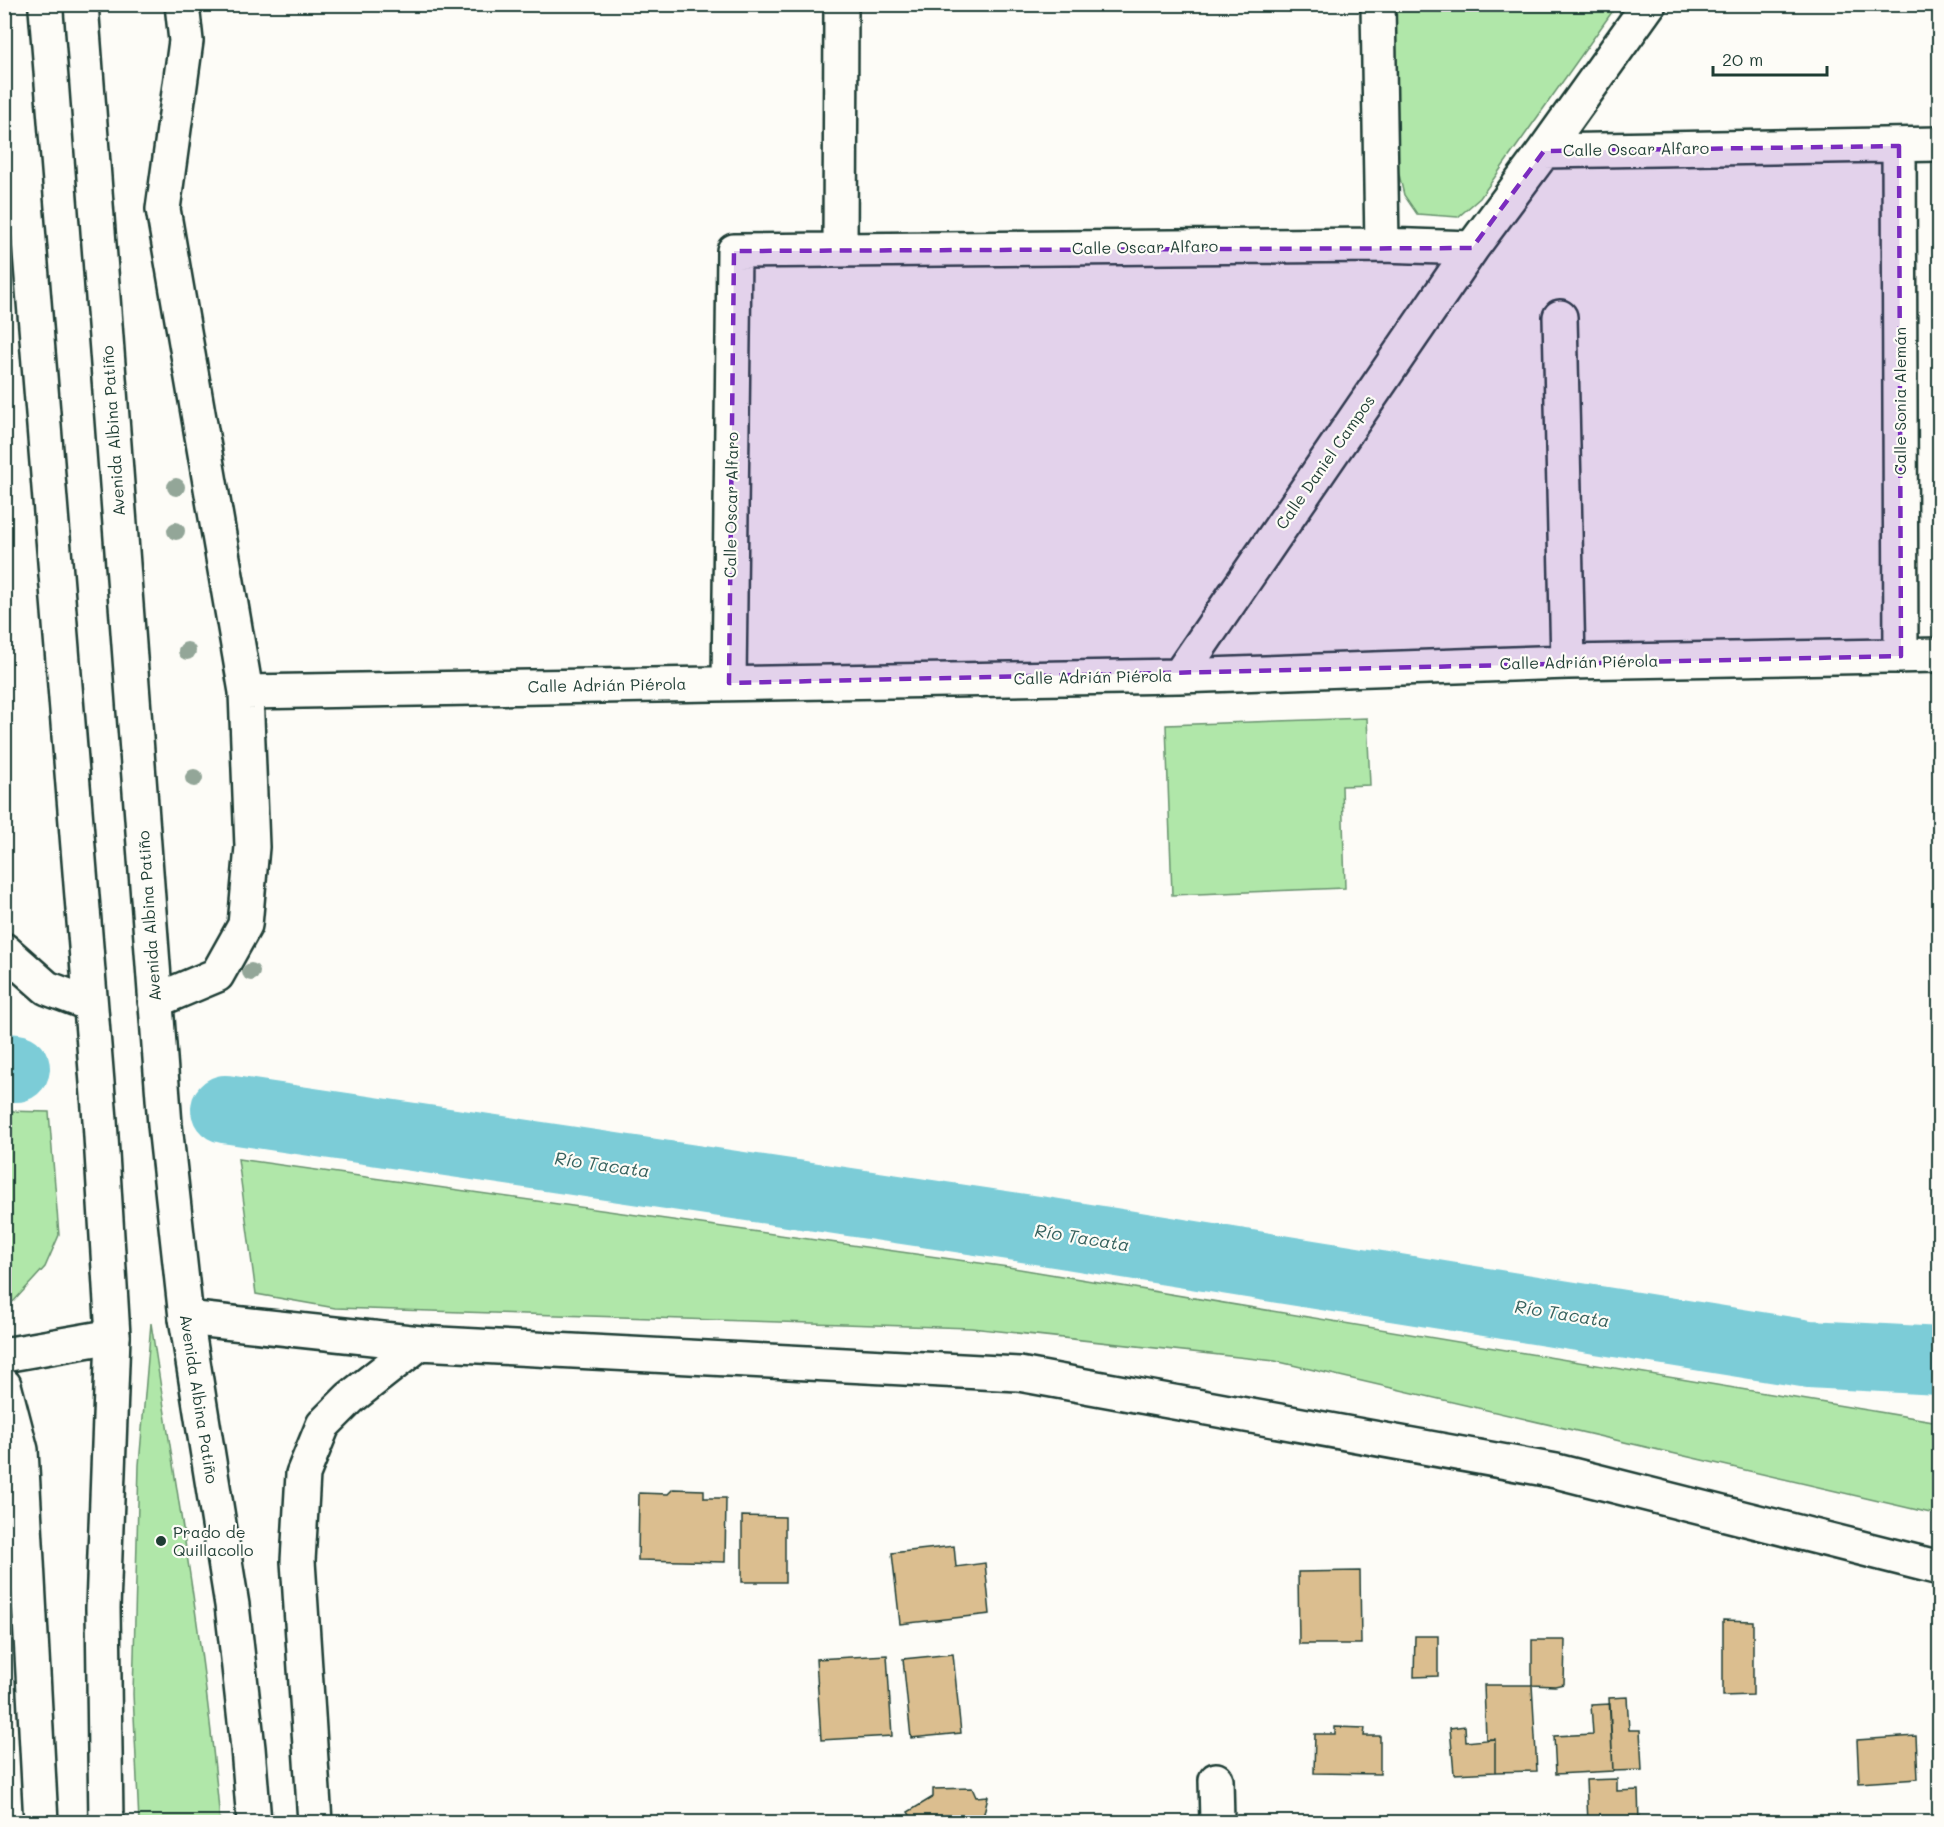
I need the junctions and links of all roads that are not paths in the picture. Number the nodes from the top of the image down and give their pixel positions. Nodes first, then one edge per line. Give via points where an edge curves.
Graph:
1 (10, 4) edge
2 (81, 4) edge
3 (182, 4) edge
4 (841, 4) edge
5 (1377, 4) edge
6 (1649, 4) edge
7 (1940, 144) edge
8 (1899, 146) junction
9 (1544, 151) junction
10 (1382, 245) junction
11 (1472, 248) junction
12 (840, 250) junction
13 (1560, 317) dead end
14 (1940, 655) edge
15 (1901, 656) junction
16 (1568, 662) junction
17 (1179, 676) junction
18 (729, 683) junction
19 (246, 692) junction
20 (4, 950) edge
21 (155, 1001) junction
22 (90, 1004) junction
23 (186, 1318) junction
24 (113, 1336) junction
25 (420, 1343) junction
26 (4, 1355) edge
27 (4, 1385) edge
28 (1940, 1568) edge
29 (1215, 1780) dead end
30 (41, 1822) edge
31 (106, 1822) edge
32 (254, 1822) edge
33 (315, 1822) edge
34 (1217, 1822) edge

1 - 22 main road
2 - 21 main road, Avenida Albina Patiño
3 - 19 main road via 186,41 163,209
4 - 12 main road
5 - 10 main road
6 - 9 main road
7 - 8 main road, Calle Oscar Alfaro
8 - 9 main road, Calle Oscar Alfaro
8 - 15 main road, Calle Sonia Alemán
9 - 11 main road, Calle Oscar Alfaro
10 - 11 main road, Calle Oscar Alfaro
10 - 12 main road, Calle Oscar Alfaro
11 - 17 main road, Calle Daniel Campos
12 - 18 main road, Calle Oscar Alfaro via 734,251
13 - 16 main road
14 - 15 main road, Calle Adrián Piérola
15 - 16 main road, Calle Adrián Piérola
16 - 17 main road, Calle Adrián Piérola
17 - 18 main road, Calle Adrián Piérola
18 - 19 main road, Calle Adrián Piérola
19 - 21 main road via 252,847 245,925 218,975
20 - 22 main road via 47,988
21 - 23 main road, Avenida Albina Patiño
22 - 24 main road
23 - 25 main road
23 - 32 main road, Avenida Albina Patiño via 232,1605
24 - 26 main road
24 - 31 main road via 103,1608
25 - 28 main road via 1018,1374 1556,1471
25 - 33 main road via 350,1398 323,1425 303,1474 298,1562
27 - 30 main road via 21,1450
29 - 34 main road

